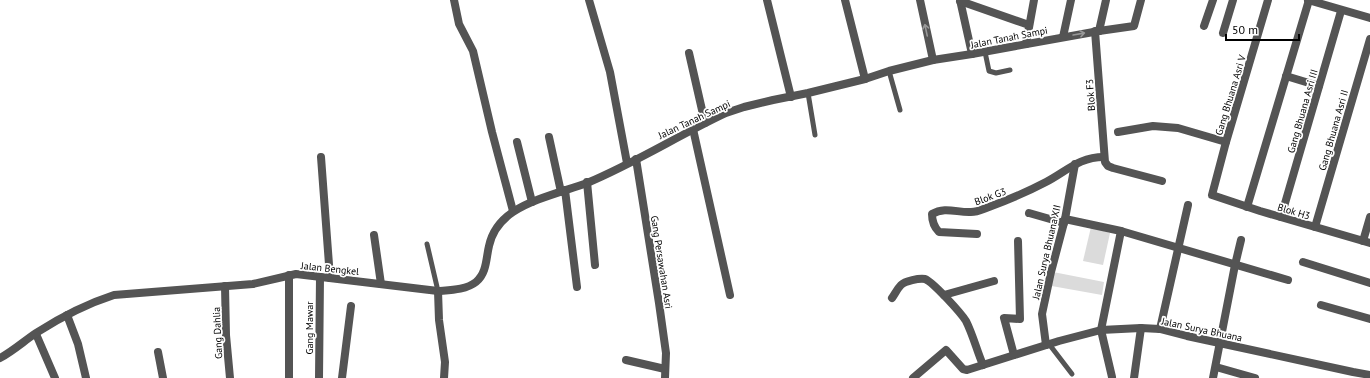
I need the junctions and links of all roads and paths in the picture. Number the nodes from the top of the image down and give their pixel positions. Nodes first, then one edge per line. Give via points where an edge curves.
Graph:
1 (454, 0) edge
2 (589, 0) edge
3 (767, 0) edge
4 (845, 0) edge
5 (920, 0) edge
6 (960, 0) edge
7 (1034, 0) edge
8 (1071, 0) edge
9 (1106, 0) edge
10 (1141, 0) edge
11 (1213, 0) edge
12 (1233, 0) edge
13 (1268, 0) edge
14 (1308, 0) edge
15 (1341, 10) junction
16 (1370, 18) edge
17 (1029, 25) junction
18 (1204, 26) dead end
19 (1097, 31) junction
20 (1223, 33) dead end
21 (1063, 37) junction
22 (1370, 39) edge
23 (1026, 44) junction
24 (985, 52) junction
25 (689, 53) dead end
26 (972, 54) junction
27 (933, 60) junction
28 (1010, 70) dead end
29 (889, 71) junction
30 (1286, 76) junction
31 (865, 79) junction
32 (1319, 86) junction
33 (808, 94) junction
34 (791, 97) junction
35 (900, 110) dead end
36 (705, 123) junction
37 (693, 129) junction
38 (1118, 132) dead end
39 (815, 135) dead end
40 (549, 137) dead end
41 (517, 142) dead end
42 (1226, 142) junction
43 (321, 157) dead end
44 (1104, 157) junction
45 (636, 159) junction
46 (627, 163) junction
47 (1075, 164) junction
48 (1162, 181) dead end
49 (587, 182) junction
50 (563, 191) junction
51 (1212, 195) joint
52 (532, 202) junction
53 (1188, 205) dead end
54 (1247, 207) junction
55 (513, 211) junction
56 (1029, 213) dead end
57 (1281, 217) junction
58 (1370, 217) edge
59 (1064, 221) junction
60 (1315, 227) junction
61 (1121, 231) junction
62 (977, 234) dead end
63 (374, 235) dead end
64 (1242, 240) dead end
65 (1018, 241) dead end
66 (1366, 242) edge
67 (427, 244) dead end
68 (1178, 246) junction
69 (1303, 262) dead end
70 (595, 265) dead end
71 (1235, 265) junction
72 (289, 275) junction
73 (320, 277) junction
74 (330, 278) junction
75 (1288, 280) dead end
76 (994, 281) dead end
77 (1370, 283) edge
78 (381, 284) junction
79 (225, 286) junction
80 (577, 287) dead end
81 (438, 290) junction
82 (730, 295) dead end
83 (944, 295) junction
84 (892, 298) dead end
85 (351, 306) dead end
86 (1321, 306) dead end
87 (67, 315) junction
88 (1370, 319) edge
89 (1140, 328) junction
90 (1160, 329) junction
91 (1101, 330) junction
92 (36, 334) junction
93 (1219, 343) junction
94 (1048, 344) junction
95 (158, 352) dead end
96 (1014, 355) junction
97 (0, 358) edge
98 (626, 360) dead end
99 (983, 365) junction
100 (1216, 367) junction
101 (665, 369) junction
102 (1072, 374) dead end
103 (1345, 374) edge
104 (1370, 375) edge
105 (1112, 377) edge
106 (55, 378) edge
107 (86, 378) edge
108 (162, 378) edge
109 (230, 378) edge
110 (289, 378) edge
111 (319, 378) edge
112 (342, 378) edge
113 (444, 378) edge
114 (665, 378) edge
115 (913, 378) edge
116 (1134, 378) edge
117 (1214, 378) edge
118 (1255, 378) edge

1 - 55 street via 459,24 473,52
2 - 46 street via 610,72
3 - 34 street
4 - 31 street
27 -> 5 street
6 - 17 street
6 - 26 street
7 - 17 street
8 - 21 street
9 - 19 street, Blok F3
10 - 19 street, Jalan Tanah Sampi via 1134,26
11 - 18 street
12 - 20 street
13 - 42 street, Gang Bhuana Asri V
14 - 15 street
14 - 30 street
15 - 16 street
15 - 32 street, Gang Bhuana Asri III
17 - 23 street
21 -> 19 street, Jalan Tanah Sampi
19 - 44 street, Blok F3
21 - 23 street, Jalan Tanah Sampi
22 - 60 street, Gang Bhuana Asri II
23 - 24 street, Jalan Tanah Sampi
24 - 26 street, Jalan Tanah Sampi
24 - 28 lane via 989,71 996,73
25 - 36 street
26 - 27 street, Jalan Tanah Sampi
27 - 29 street, Jalan Tanah Sampi
29 - 31 street, Jalan Tanah Sampi
29 - 35 lane
30 - 32 street
30 - 54 street
31 - 33 street, Jalan Tanah Sampi
32 - 57 street, Gang Bhuana Asri III
33 - 34 street, Jalan Tanah Sampi
33 - 39 lane
34 - 36 street, Jalan Tanah Sampi via 744,107
36 - 37 street, Jalan Tanah Sampi
37 - 45 street, Jalan Tanah Sampi
37 - 82 street
38 - 42 street via 1153,126 1178,128
40 - 50 street
41 - 52 street
42 - 51 street, Gang Bhuana Asri V
43 - 74 street
44 - 47 street, Blok G3 via 1086,159
44 - 48 street via 1106,165 1110,167
45 - 46 street, Jalan Tanah Sampi
45 - 101 street, Gang Persawahan Asri via 660,303 666,354
46 - 49 street, Jalan Tanah Sampi
47 - 59 street, Jalan Surya Bhuana XII
47 - 62 street, Blok G3 via 1046,182 980,211 941,210 932,214 938,232
49 - 50 street, Jalan Tanah Sampi
49 - 70 street
50 - 52 street, Jalan Tanah Sampi
50 - 80 street
51 - 54 street, Blok H3
52 - 55 street, Jalan Tanah Sampi
53 - 68 street
54 - 57 street, Blok H3
55 - 81 street, Jalan Tanah Sampi via 498,224 491,238 483,274 476,282 460,288
56 - 59 street
57 - 60 street, Blok H3
58 - 66 street
59 - 61 street
59 - 94 street, Jalan Surya Bhuana XII via 1042,314
60 - 66 street, Blok H3
61 - 68 street
61 - 91 street
63 - 78 street
64 - 71 street
65 - 96 street via 1020,319 1004,318
67 - 81 lane
68 - 71 street
68 - 90 street
69 - 77 street
71 - 75 street
71 - 93 street
72 - 73 street, Jalan Bengkel
72 - 79 street, Jalan Bengkel via 253,284
72 - 110 street
73 - 74 street, Jalan Bengkel
73 - 111 street, Gang Mawar
74 - 78 street, Jalan Bengkel
76 - 83 street
78 - 81 street, Jalan Bengkel
79 - 87 street, Jalan Bengkel via 114,295
79 - 109 street, Gang Dahlia
81 - 113 street via 445,362
83 - 84 street via 928,281 919,279 900,286
83 - 99 street via 965,321
85 - 112 street
86 - 88 street
87 - 92 street, Jalan Bengkel
87 - 107 street via 78,344
89 - 90 street, Jalan Surya Bhuana
89 - 91 street, Jalan Surya Bhuana
89 - 116 street
90 - 93 street, Jalan Surya Bhuana
91 - 94 street, Jalan Surya Bhuana
91 - 105 street
92 - 97 street, Jalan Bengkel
92 - 106 street
93 - 100 street
93 - 103 street, Jalan Surya Bhuana
94 - 96 street, Jalan Surya Bhuana
94 - 102 lane
95 - 108 street
96 - 99 street, Jalan Surya Bhuana
98 - 101 street
99 - 115 street, Jalan Surya Bhuana via 964,370 946,350
100 - 117 street
100 - 118 street
101 - 114 street, Gang Persawahan Asri
103 - 104 street, Jalan Surya Bhuana

